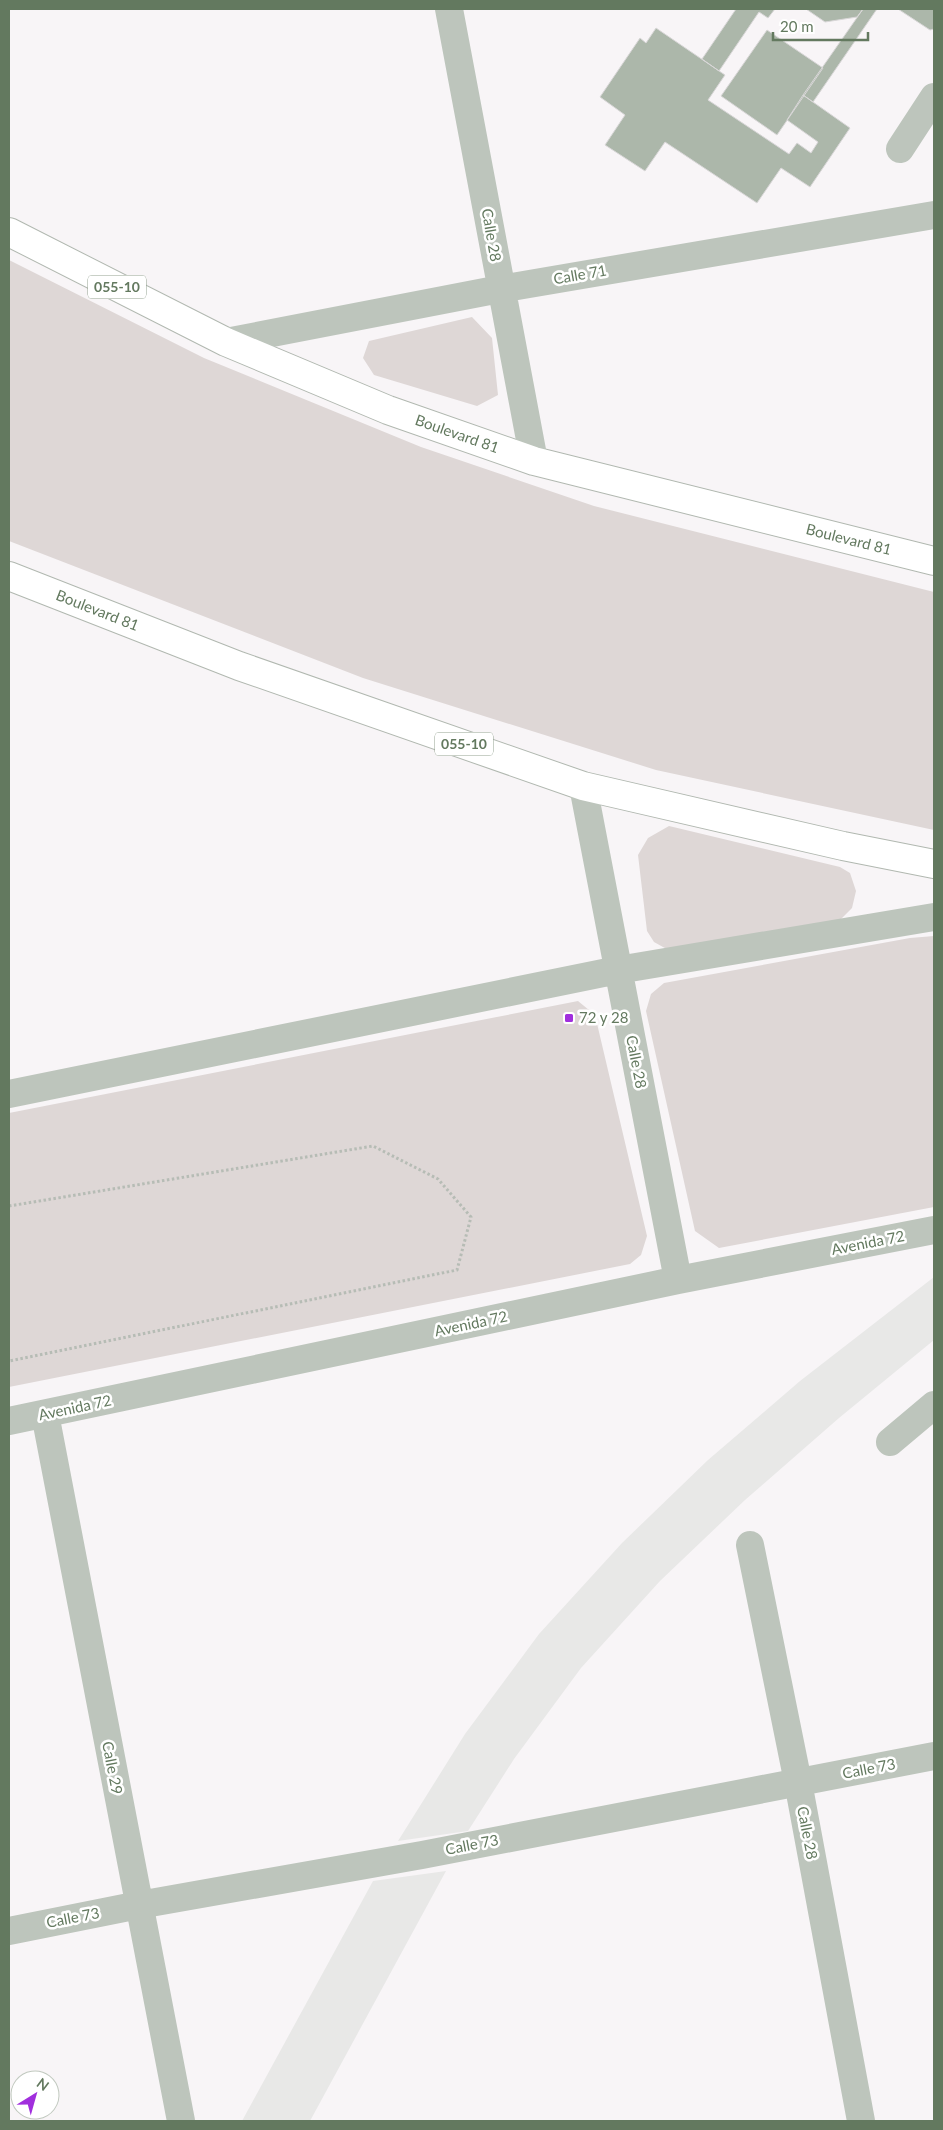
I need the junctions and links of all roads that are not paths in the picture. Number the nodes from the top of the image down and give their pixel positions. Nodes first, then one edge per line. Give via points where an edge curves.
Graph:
1 (449, 9) edge
2 (934, 97) edge
3 (900, 149) dead end
4 (934, 215) edge
5 (9, 232) edge
6 (500, 289) junction
7 (226, 342) junction
8 (534, 461) junction
9 (934, 561) edge
10 (9, 576) edge
11 (583, 786) junction
12 (934, 864) edge
13 (934, 917) edge
14 (618, 970) junction
15 (9, 1094) edge
16 (934, 1230) edge
17 (678, 1280) junction
18 (934, 1405) edge
19 (45, 1414) junction
20 (9, 1421) edge
21 (890, 1442) dead end
22 (750, 1545) dead end
23 (934, 1756) edge
24 (798, 1782) junction
25 (138, 1905) junction
26 (9, 1931) edge
27 (181, 2121) edge
28 (861, 2121) edge

1 - 6 street, Calle 28
2 - 3 street
4 - 6 street, Calle 71
5 - 7 highway, Boulevard 81 / 055-10
6 - 7 street, Calle 71
6 - 8 street, Calle 28
7 - 8 highway, Boulevard 81 / 055-10 via 388,410
8 - 9 highway, Boulevard 81 / 055-10
10 - 11 highway, Boulevard 81 / 055-10 via 239,666
11 - 12 highway, Boulevard 81 / 055-10
11 - 14 street, Calle 28
13 - 14 street
14 - 15 street
14 - 17 street, Calle 28
16 - 17 street, Avenida 72
17 - 19 street, Avenida 72
18 - 21 street
19 - 20 street, Avenida 72
19 - 25 street, Calle 29
22 - 24 street, Calle 28
23 - 24 street, Calle 73
24 - 25 street, Calle 73 via 422,1855
24 - 28 street, Calle 28
25 - 26 street, Calle 73
25 - 27 street, Calle 29

